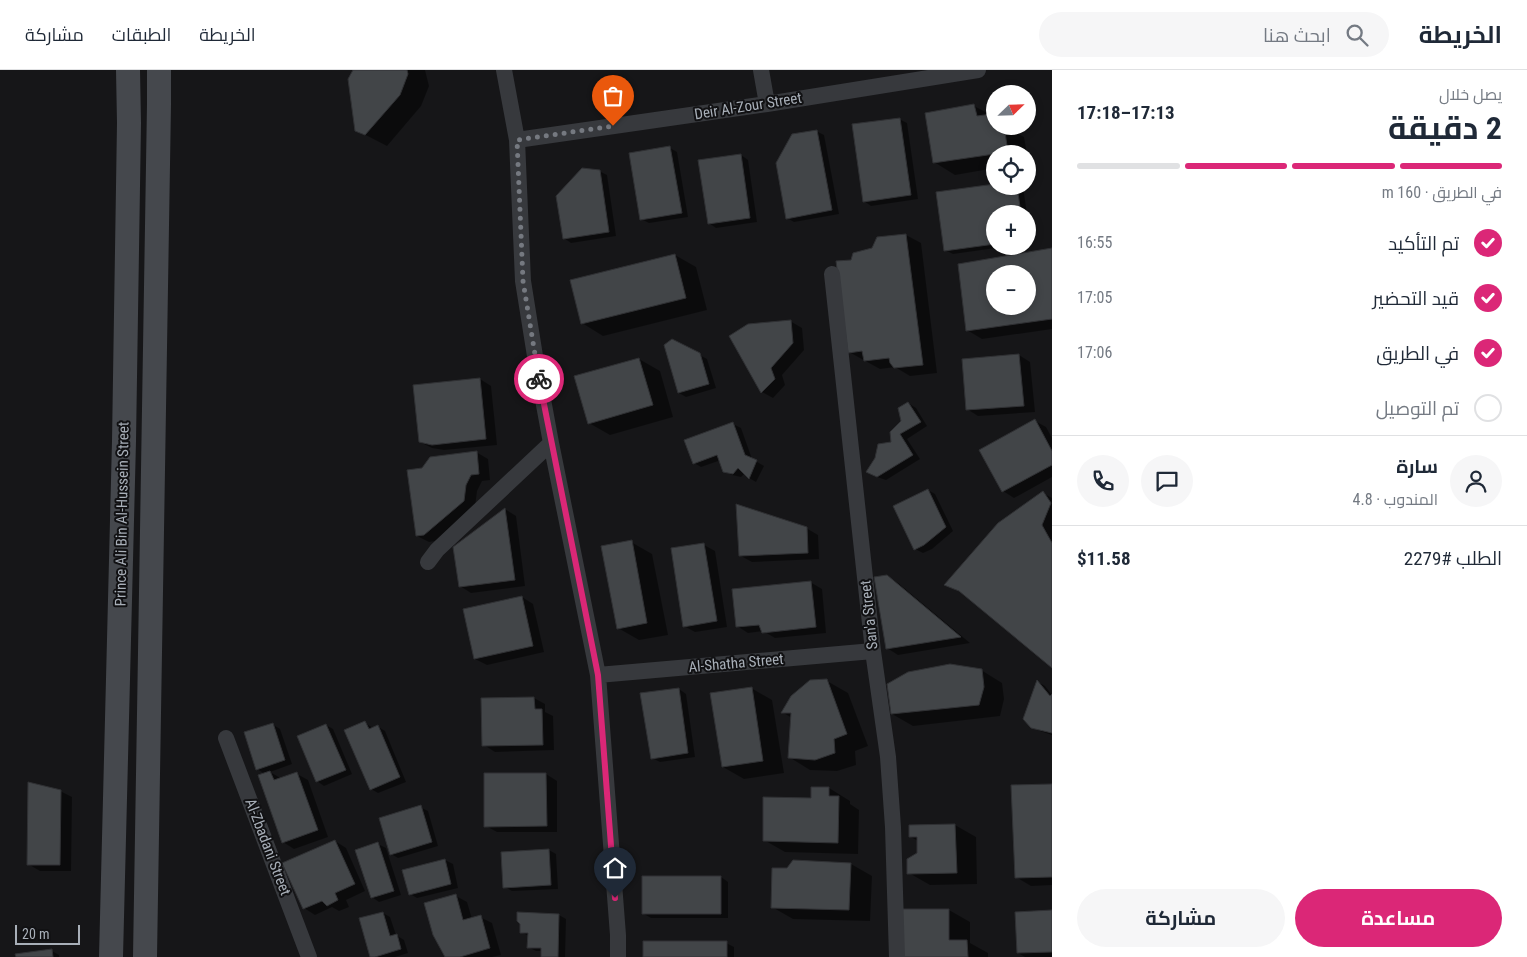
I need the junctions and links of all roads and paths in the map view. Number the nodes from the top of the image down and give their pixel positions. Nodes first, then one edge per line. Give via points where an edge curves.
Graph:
1 (128, 70) edge
2 (159, 70) edge
3 (504, 70) edge
4 (761, 70) edge
5 (978, 70) edge
6 (768, 104) junction
7 (517, 140) junction
8 (832, 274) dead end
9 (551, 443) junction
10 (428, 562) dead end
11 (873, 651) junction
12 (598, 675) junction
13 (226, 738) dead end
14 (112, 957) edge
15 (145, 957) edge
16 (309, 957) edge
17 (618, 957) edge
18 (897, 957) edge

1 - 14 main road, Prince Ali Bin Al-Hussein Street
2 - 15 main road, Prince Ali Bin Al-Hussein Street
3 - 7 street
4 - 6 street
5 - 6 street, Deir Al-Zour Street
6 - 7 street, Deir Al-Zour Street
7 - 9 street via 523,281
8 - 11 street, San'a Street
9 - 10 street
9 - 12 street
11 - 12 street, Al-Shatha Street
11 - 18 street, San'a Street via 888,757
12 - 17 street
13 - 16 street, Al-Zbadani Street

